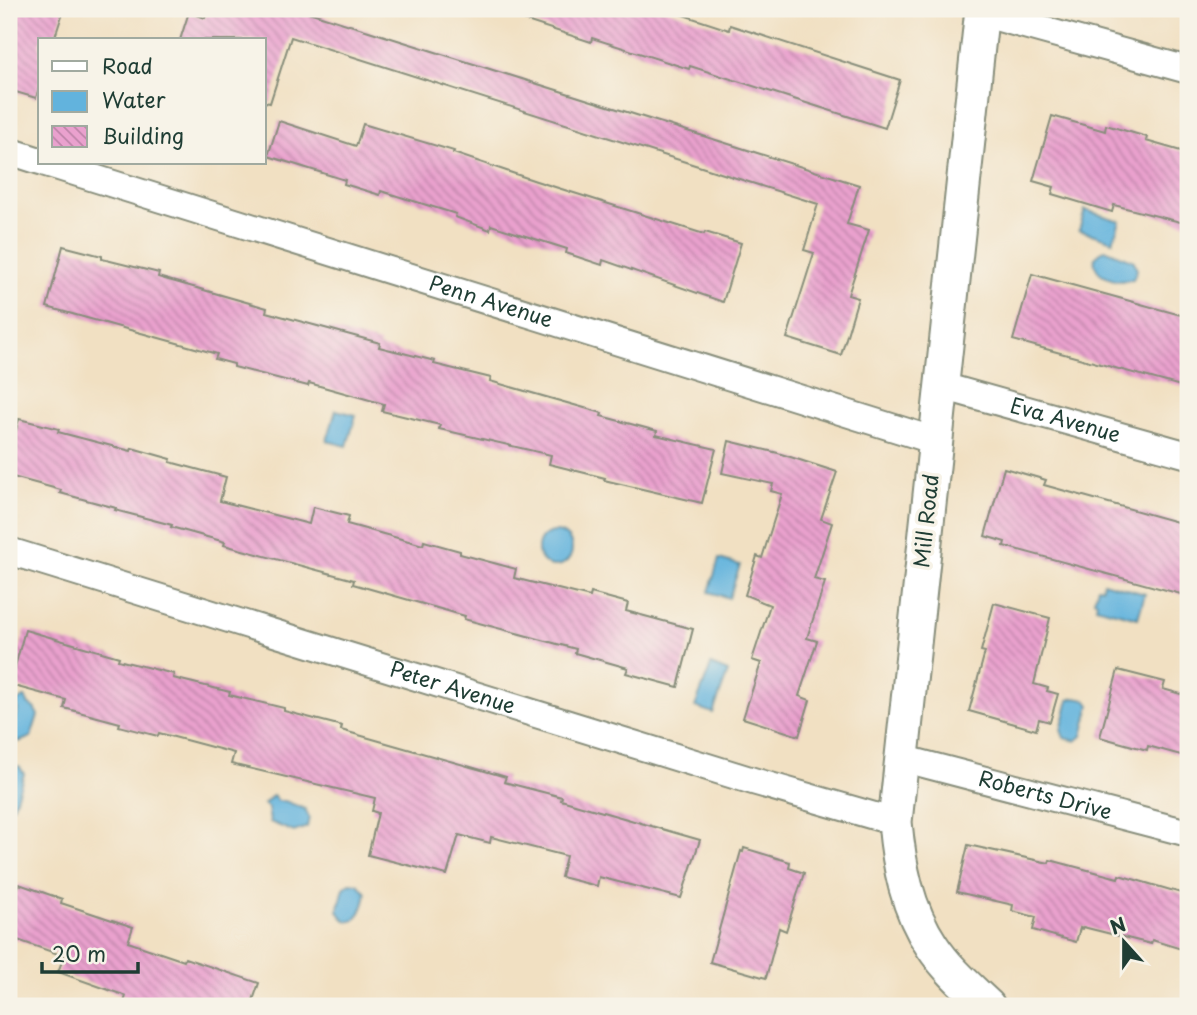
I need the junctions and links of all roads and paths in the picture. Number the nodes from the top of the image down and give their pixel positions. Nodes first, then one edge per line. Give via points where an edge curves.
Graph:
1 (977, 10) edge
2 (1188, 70) edge
3 (9, 151) edge
4 (38, 160) edge
5 (49, 164) edge
6 (942, 386) junction
7 (936, 441) junction
8 (1188, 455) edge
9 (9, 551) edge
10 (901, 758) junction
11 (895, 822) junction
12 (1188, 833) edge
13 (988, 1006) edge

1 - 2 street
1 - 6 street, Mill Road
3 - 4 street
5 - 7 street, Penn Avenue
6 - 7 street, Mill Road
6 - 8 street, Eva Avenue
7 - 10 street, Mill Road
9 - 11 street, Peter Avenue
10 - 11 street, Mill Road
10 - 12 street, Roberts Drive
11 - 13 street, Mill Road via 899,863 912,908 932,946

